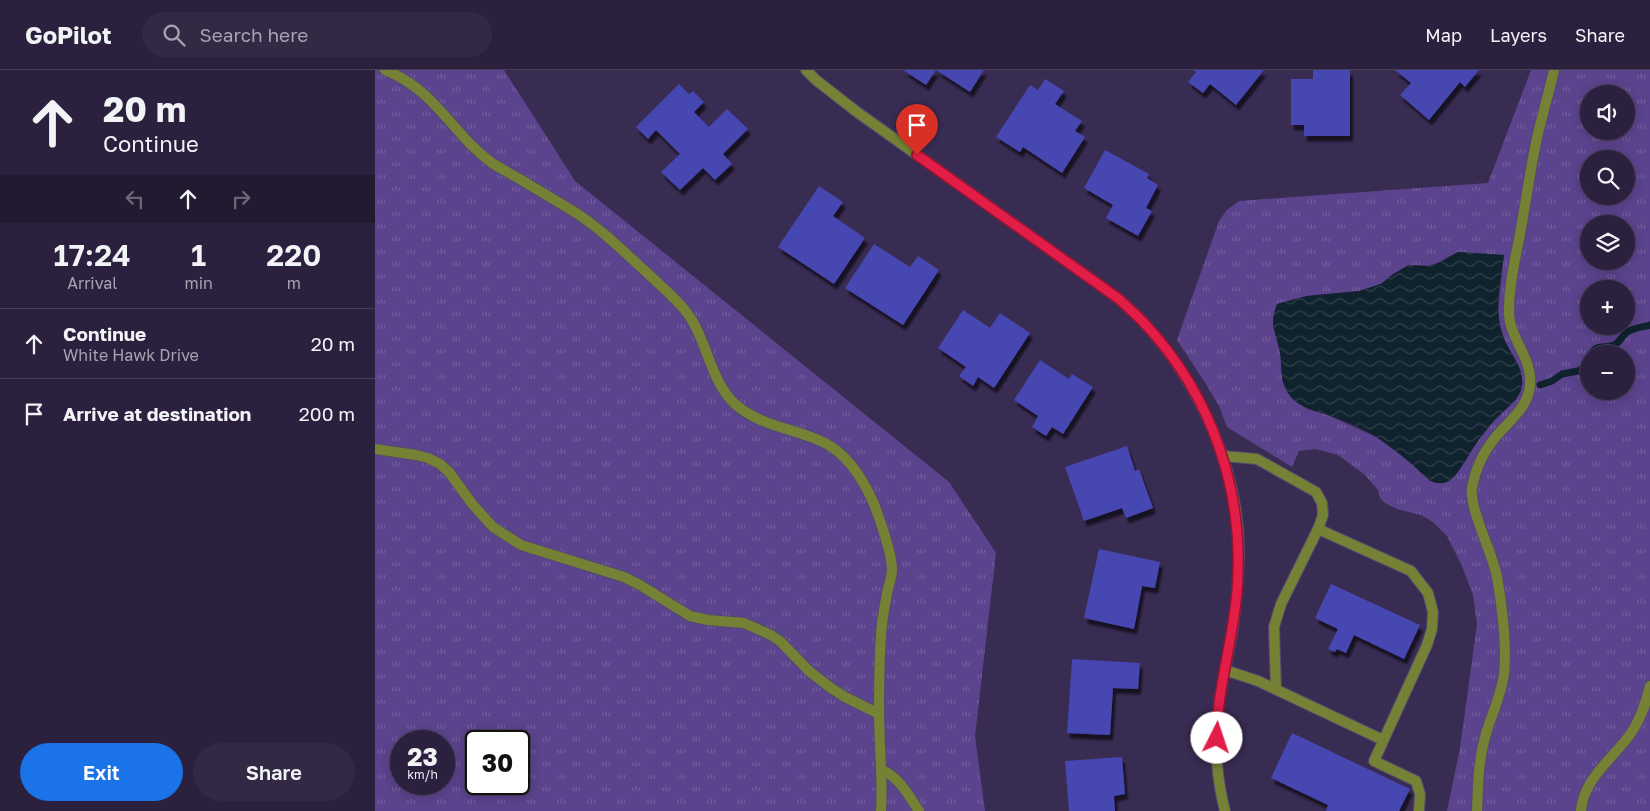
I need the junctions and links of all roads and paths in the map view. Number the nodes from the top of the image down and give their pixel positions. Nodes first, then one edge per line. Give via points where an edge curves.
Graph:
1 (385, 70) edge
2 (806, 70) edge
3 (1554, 70) edge
4 (375, 449) edge
5 (1223, 456) junction
6 (1318, 529) junction
7 (1225, 670) junction
8 (1650, 686) edge
9 (1276, 689) junction
10 (879, 714) junction
11 (1383, 740) junction
12 (881, 770) junction
13 (881, 811) edge
14 (919, 811) edge
15 (1225, 811) edge
16 (1419, 811) edge
17 (1477, 811) edge
18 (1581, 811) edge

1 - 10 street via 417,87 493,163 575,213 630,257 671,296 691,319 719,380 734,402 772,426 826,444 847,460 873,503 892,570 882,624
2 - 5 street via 851,108 1119,299 1144,322 1184,375
3 - 17 street via 1537,139 1510,292 1509,322 1526,360 1530,389 1520,412 1482,457 1471,491 1497,577 1505,657 1499,697 1478,766
4 - 10 street via 416,455 440,464 493,528 521,545 624,577 690,616 755,627 781,642 831,688
5 - 6 street via 1257,459 1316,492 1323,503
5 - 7 street via 1234,502 1239,550 1233,629
6 - 9 street via 1281,604 1274,627
6 - 11 street via 1411,571 1428,593 1433,612 1432,629
7 - 9 street
7 - 15 street via 1217,738
8 - 18 street via 1638,722 1598,772 1586,791
9 - 11 street
10 - 12 street
11 - 16 street via 1374,761 1416,781 1420,794
12 - 13 street
12 - 14 street via 890,774

